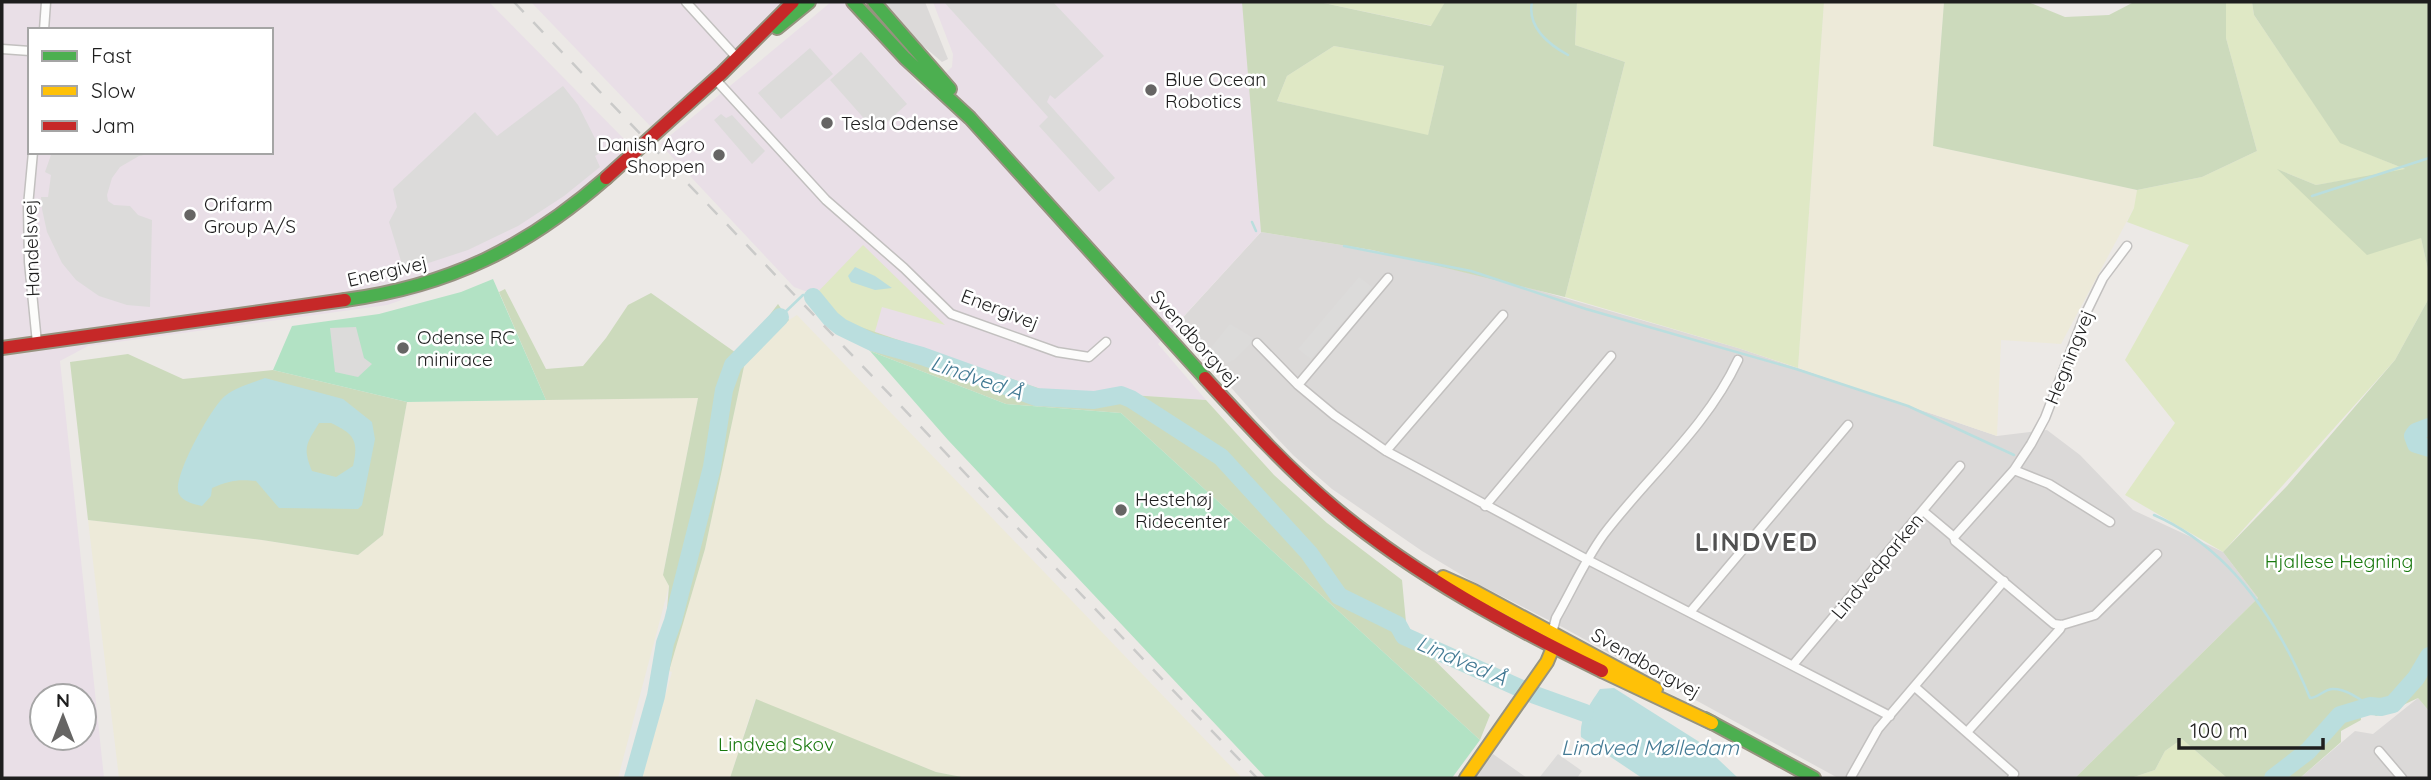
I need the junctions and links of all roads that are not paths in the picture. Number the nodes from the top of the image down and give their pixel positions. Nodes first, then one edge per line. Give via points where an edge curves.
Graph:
1 (46, 2) edge
2 (686, 2) edge
3 (793, 2) edge
4 (809, 2) edge
5 (853, 2) edge
6 (864, 2) edge
7 (874, 2) edge
8 (44, 28) edge
9 (754, 44) junction
10 (2, 49) edge
11 (28, 51) edge
12 (738, 60) junction
13 (933, 71) junction
14 (716, 80) junction
15 (970, 118) junction
16 (33, 154) edge
17 (2127, 246) dead end
18 (1388, 278) dead end
19 (1503, 315) dead end
20 (1106, 342) dead end
21 (37, 343) junction
22 (1257, 343) dead end
23 (2, 348) edge
24 (1611, 356) dead end
25 (1738, 360) dead end
26 (1298, 385) junction
27 (1848, 425) dead end
28 (1386, 452) junction
29 (1960, 467) dead end
30 (2014, 470) junction
31 (1485, 506) junction
32 (1923, 510) junction
33 (2110, 522) dead end
34 (1954, 537) junction
35 (2157, 554) dead end
36 (1588, 560) junction
37 (2004, 582) junction
38 (1691, 611) junction
39 (2062, 625) junction
40 (1552, 639) junction
41 (1793, 665) junction
42 (1915, 687) junction
43 (1890, 716) junction
44 (1967, 732) junction
45 (2379, 751) dead end
46 (1851, 777) edge
47 (1466, 778) edge
48 (1814, 778) edge
49 (2012, 778) edge
50 (2402, 778) edge

1 - 8 street
2 - 12 street
3 - 9 main road, Energivej
4 - 9 main road, Energivej
5 - 15 main road, Svendborgvej
6 - 13 main road
7 - 13 main road, Svendborgvej
9 - 12 main road, Energivej
10 - 11 street
12 - 14 main road, Energivej
13 - 15 main road, Svendborgvej
14 - 20 street, Energivej via 826,200 951,314 1057,352 1089,357
14 - 21 main road, Energivej via 565,214 462,272 370,297
15 - 40 main road, Svendborgvej via 1296,474 1410,564 1468,600
16 - 21 street, Handelsvej via 29,262
17 - 30 street, Hegningvej via 2098,288 2045,418
18 - 26 street
19 - 28 street
21 - 23 main road, Energivej
22 - 26 street
24 - 31 street
25 - 36 street via 1704,418
26 - 28 street
27 - 38 street
28 - 31 street
29 - 32 street, Lindvedparken
30 - 33 street via 2049,484
30 - 34 street, Hegningvej
31 - 36 street
32 - 34 street
32 - 41 street, Lindvedparken
34 - 37 street
35 - 39 street via 2095,615
36 - 38 street
36 - 40 street via 1556,618
37 - 39 street via 2054,624
37 - 42 street
38 - 41 street
39 - 44 street
40 - 47 main road via 1551,655
40 - 48 main road, Svendborgvej via 1626,671
41 - 43 street
42 - 43 street
42 - 44 street
43 - 46 street
44 - 49 street via 2014,774
45 - 50 street

